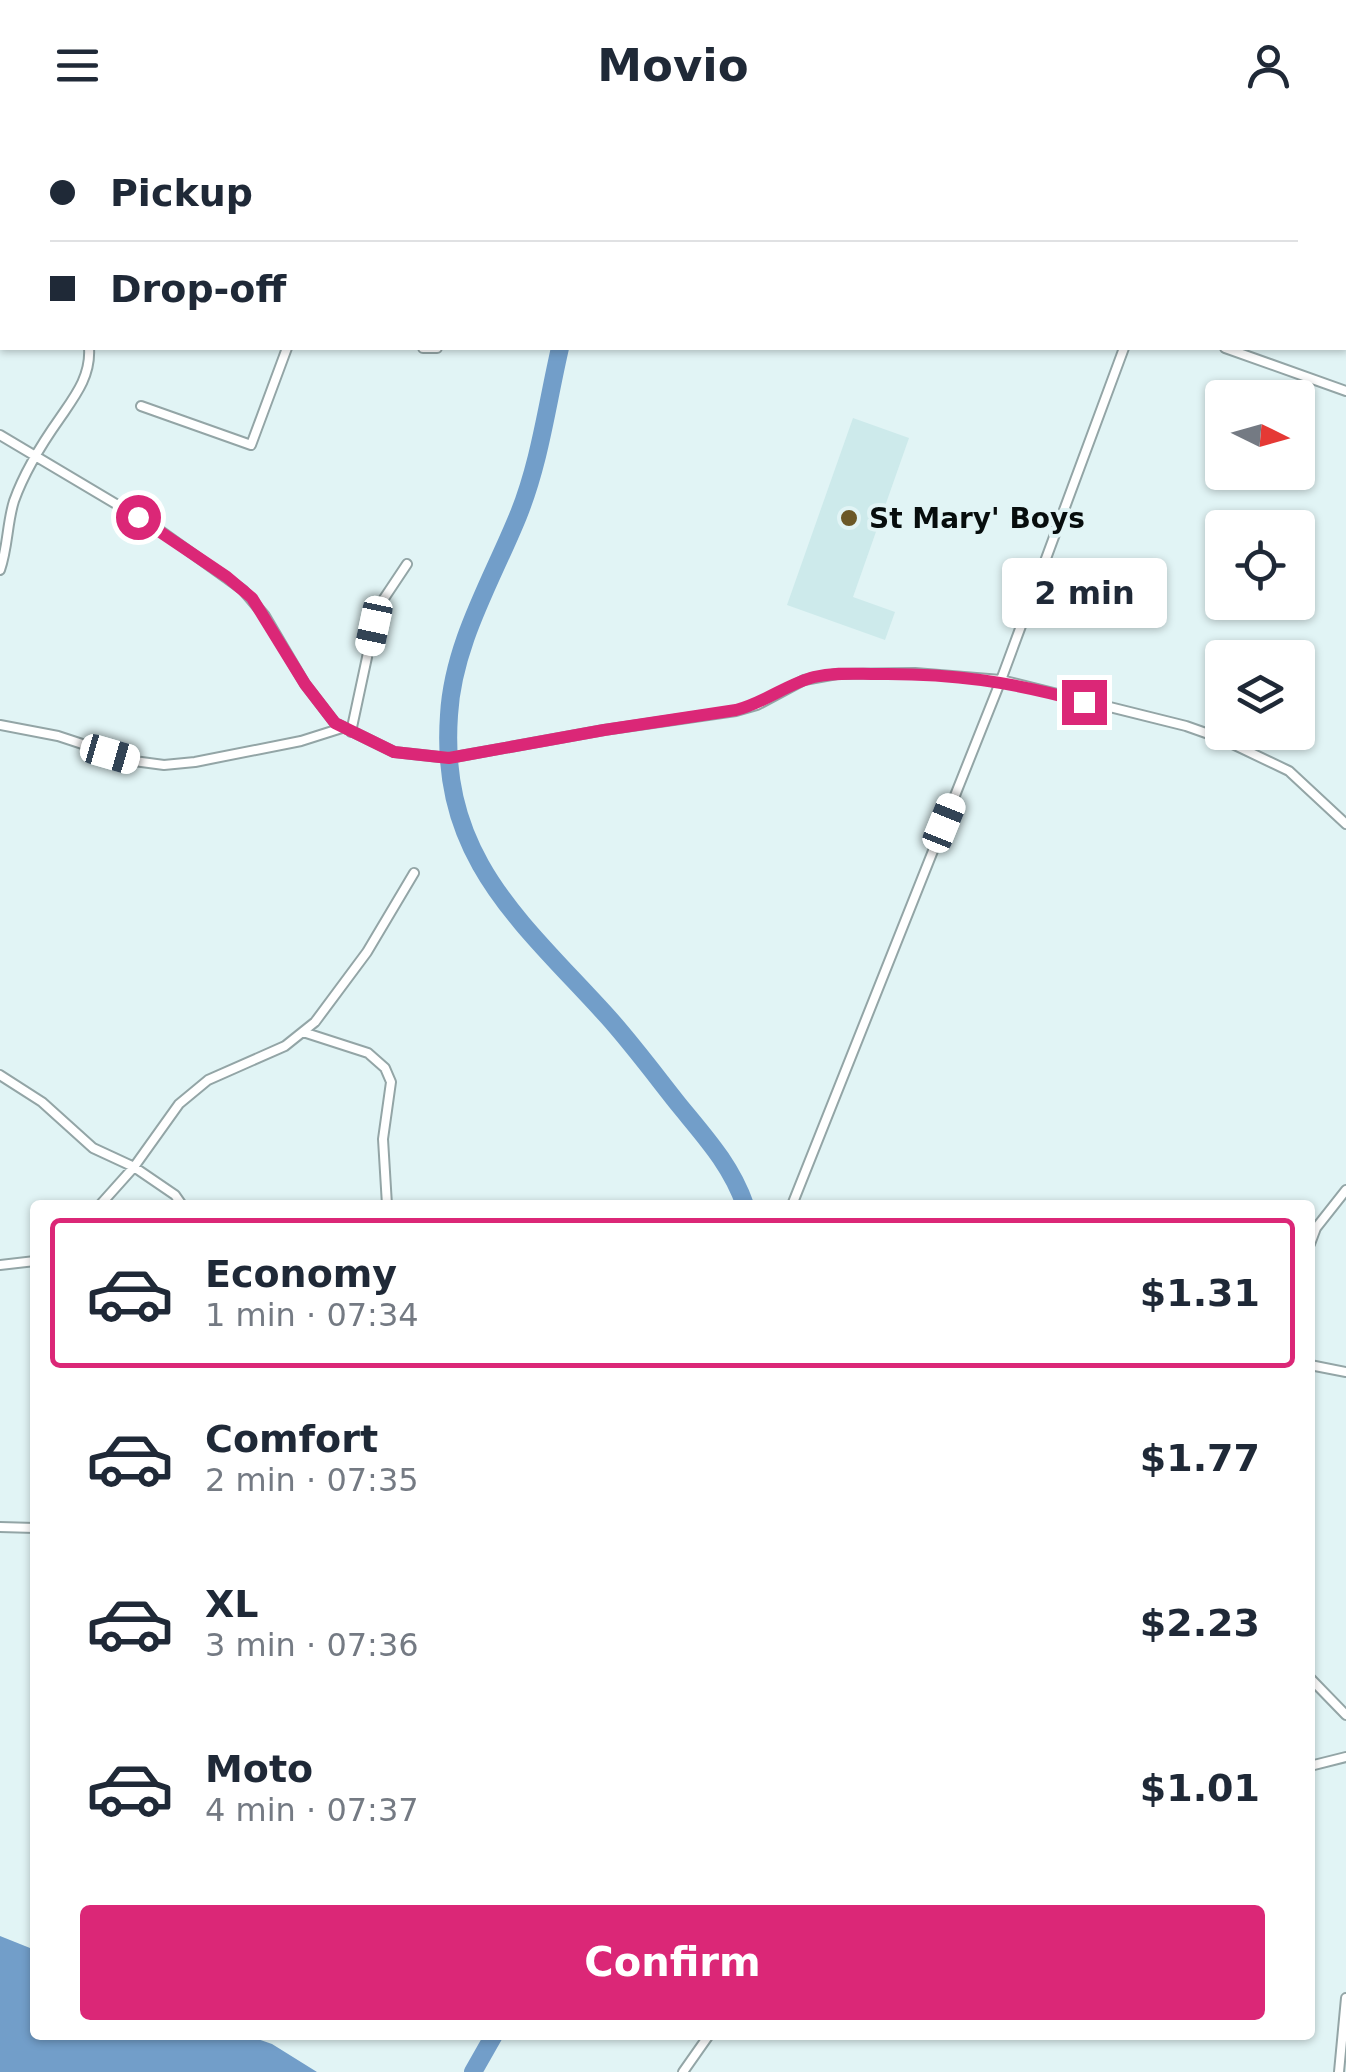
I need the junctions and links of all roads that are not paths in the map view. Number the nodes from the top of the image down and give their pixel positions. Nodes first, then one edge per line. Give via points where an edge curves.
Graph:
1 (88, 350) edge
2 (283, 350) edge
3 (1123, 350) edge
4 (1231, 350) edge
5 (1346, 391) edge
6 (142, 406) dead end
7 (0, 435) edge
8 (35, 458) junction
9 (407, 564) dead end
10 (0, 570) edge
11 (1001, 680) junction
12 (0, 725) edge
13 (347, 730) junction
14 (1346, 824) edge
15 (414, 873) dead end
16 (303, 1032) junction
17 (0, 1074) edge
18 (134, 1167) junction
19 (1346, 1190) edge
20 (104, 1200) edge
21 (178, 1200) edge
22 (387, 1200) edge
23 (794, 1200) edge
24 (1315, 1231) edge
25 (30, 1261) edge
26 (0, 1265) edge
27 (1315, 1366) edge
28 (1346, 1372) edge
29 (0, 1526) edge
30 (30, 1528) edge
31 (1315, 1683) edge
32 (1346, 1715) edge
33 (1346, 1757) edge
34 (1315, 1765) edge
35 (1346, 1998) edge
36 (706, 2040) edge
37 (684, 2072) edge
38 (1339, 2072) edge

1 - 8 street via 80,388
2 - 6 street via 251,445
3 - 11 street
4 - 5 street
7 - 8 street
8 - 10 street via 14,500
8 - 13 street via 158,529 243,590 321,707
9 - 13 street via 375,620
11 - 13 street via 915,673 816,677 736,710 449,758 394,752
11 - 14 street via 1220,738 1289,771
11 - 23 street
12 - 13 street via 164,765
15 - 16 street via 348,981
16 - 18 street via 208,1080 179,1104
16 - 22 street via 368,1053 385,1068 391,1082 383,1140
17 - 18 street via 94,1148
18 - 20 street
18 - 21 street
19 - 24 street
25 - 26 street
27 - 28 street
29 - 30 street
31 - 32 street
33 - 34 street
35 - 38 street
36 - 37 street

